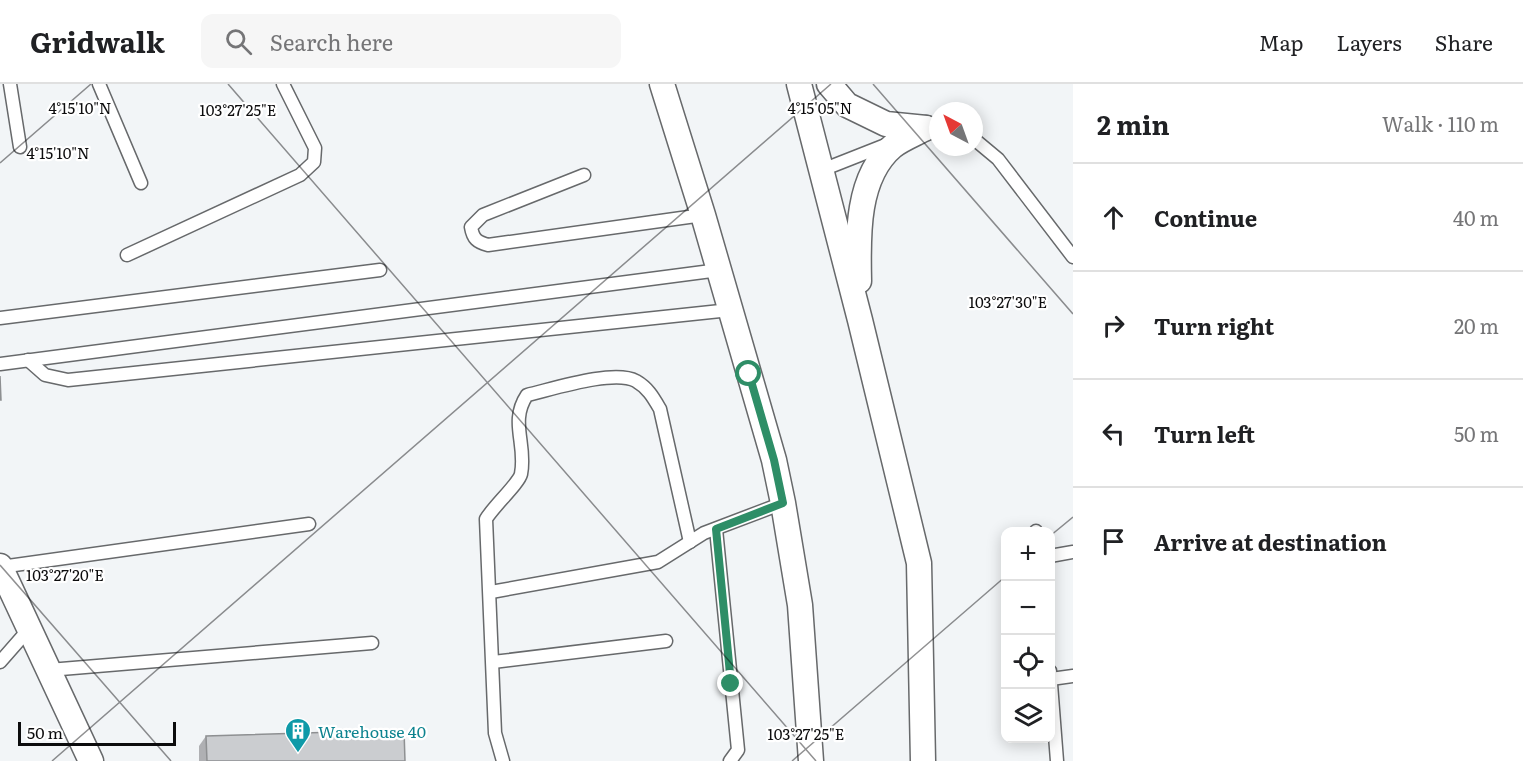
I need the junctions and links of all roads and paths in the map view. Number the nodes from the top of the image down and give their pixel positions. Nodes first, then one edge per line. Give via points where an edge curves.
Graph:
1 (10, 84) edge
2 (99, 84) edge
3 (283, 84) edge
4 (662, 84) edge
5 (799, 84) edge
6 (829, 84) edge
7 (929, 128) edge
8 (929, 129) edge
9 (929, 129) edge
10 (983, 146) edge
11 (20, 147) dead end
12 (822, 170) junction
13 (584, 175) dead end
14 (141, 183) dead end
15 (703, 215) junction
16 (127, 255) dead end
17 (1073, 257) edge
18 (380, 270) dead end
19 (718, 270) junction
20 (730, 310) junction
21 (0, 318) edge
22 (860, 320) junction
23 (28, 360) junction
24 (0, 364) edge
25 (783, 503) junction
26 (309, 524) dead end
27 (716, 529) junction
28 (690, 542) junction
29 (1073, 552) edge
30 (1055, 555) edge
31 (0, 567) edge
32 (491, 592) junction
33 (29, 629) junction
34 (666, 641) dead end
35 (372, 643) dead end
36 (0, 662) edge
37 (492, 662) junction
38 (49, 670) junction
39 (1055, 675) edge
40 (1073, 676) edge
41 (1052, 689) edge
42 (91, 761) edge
43 (503, 761) edge
44 (730, 761) edge
45 (811, 761) edge
46 (923, 761) edge
47 (1057, 761) edge

1 - 11 lane
2 - 14 lane
3 - 16 lane via 315,148 314,162 300,175
4 - 15 street
5 - 12 street
6 - 7 street via 847,105 886,124
8 - 12 lane
9 - 22 street via 894,146 872,174 859,228
10 - 17 lane via 998,159
12 - 22 street
13 - 15 lane via 483,215 471,227 472,235 488,245
15 - 19 street
18 - 21 lane
19 - 20 street
19 - 23 lane
20 - 23 lane via 68,380 45,375
20 - 25 street
22 - 46 street via 919,563
23 - 24 lane
25 - 27 lane
25 - 45 street via 800,605
26 - 31 lane
27 - 28 lane
27 - 44 lane via 738,750
28 - 32 lane via 658,562
28 - 32 lane via 660,408 649,391 634,380 606,376 527,395 518,414 521,476 486,519
29 - 30 lane
31 - 33 street
32 - 37 lane
33 - 36 lane
33 - 38 street
34 - 37 lane
35 - 38 lane
37 - 43 lane via 495,733
38 - 42 street
39 - 40 lane
41 - 47 lane

